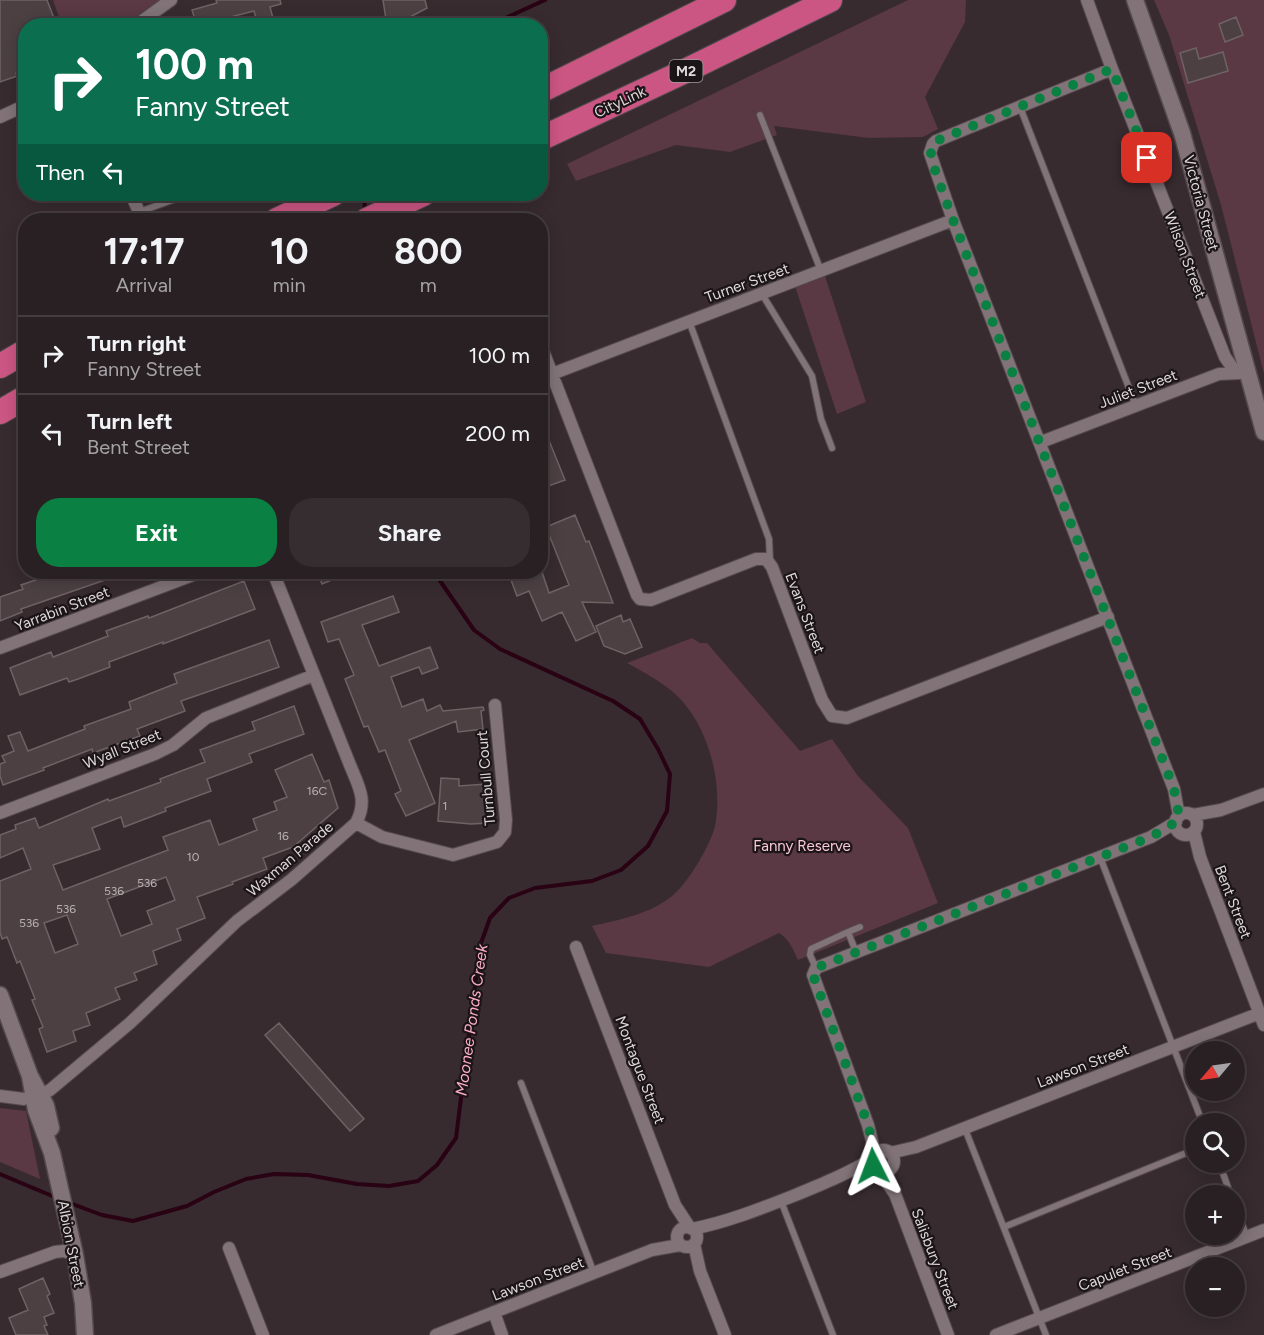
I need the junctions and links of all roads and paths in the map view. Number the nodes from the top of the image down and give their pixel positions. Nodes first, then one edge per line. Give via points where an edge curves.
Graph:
1 (171, 0) edge
2 (724, 0) edge
3 (830, 0) edge
4 (1087, 0) edge
5 (1135, 0) edge
6 (146, 18) edge
7 (1112, 69) junction
8 (548, 87) edge
9 (1020, 106) junction
10 (18, 109) edge
11 (760, 115) dead end
12 (0, 117) edge
13 (548, 135) edge
14 (134, 201) edge
15 (170, 201) edge
16 (318, 201) edge
17 (407, 201) edge
18 (139, 212) joint
19 (292, 213) edge
20 (382, 213) edge
21 (953, 220) junction
22 (821, 272) junction
23 (762, 294) junction
24 (688, 321) junction
25 (18, 356) edge
26 (548, 364) edge
27 (0, 366) edge
28 (1241, 373) junction
29 (552, 374) junction
30 (18, 402) edge
31 (1136, 406) junction
32 (0, 412) edge
33 (1264, 432) edge
34 (1041, 442) junction
35 (832, 448) dead end
36 (770, 561) junction
37 (182, 579) edge
38 (276, 579) edge
39 (1108, 617) junction
40 (0, 648) edge
41 (314, 675) junction
42 (495, 705) dead end
43 (1264, 794) edge
44 (0, 813) edge
45 (356, 823) junction
46 (1187, 824) junction
47 (1100, 857) junction
48 (860, 927) dead end
49 (848, 932) junction
50 (576, 947) dead end
51 (856, 952) junction
52 (819, 967) junction
53 (0, 995) edge
54 (1262, 1019) edge
55 (1173, 1047) junction
56 (521, 1083) dead end
57 (0, 1096) edge
58 (37, 1096) junction
59 (1199, 1113) edge
60 (964, 1128) junction
61 (1185, 1153) edge
62 (883, 1161) junction
63 (781, 1200) junction
64 (1004, 1227) junction
65 (1264, 1230) edge
66 (1245, 1232) edge
67 (687, 1237) junction
68 (1247, 1237) junction
69 (229, 1248) dead end
70 (75, 1256) junction
71 (0, 1272) edge
72 (594, 1273) junction
73 (494, 1312) junction
74 (1040, 1318) junction
75 (85, 1335) edge
76 (263, 1335) edge
77 (436, 1335) edge
78 (502, 1335) edge
79 (724, 1335) edge
80 (833, 1335) edge
81 (948, 1335) edge
82 (996, 1335) edge
83 (1046, 1335) edge

1 - 6 street
2 - 8 highway
3 - 13 highway, CityLink / M2
4 - 7 street, Wilson Street
5 - 28 street, Victoria Street via 1182,133
7 - 9 street
7 - 28 street, Wilson Street via 1225,357
9 - 21 street, Bent Street via 936,141 931,148 931,159
9 - 31 lane
10 - 12 street
11 - 22 lane
14 - 18 street
15 - 18 lane
16 - 19 highway
17 - 20 highway
21 - 22 street, Turner Street
21 - 34 street, Bent Street
22 - 23 street, Turner Street
23 - 24 street, Turner Street
23 - 35 lane via 812,376
24 - 29 street, Turner Street
24 - 36 lane via 769,539
25 - 27 highway
26 - 29 street, Evans Street
28 - 31 street, Juliet Street via 1222,373
28 - 33 street, Wilson Street
29 - 36 street, Evans Street via 640,599 651,600 756,559
30 - 32 highway
31 - 34 street, Juliet Street
34 - 39 street, Bent Street
36 - 39 street, Evans Street via 822,700 832,716 840,718
37 - 40 street, Yarrabin Street
38 - 41 street, Waxman Parade
39 - 46 street, Bent Street
41 - 44 street, Wyall Street via 206,718 173,745 155,754
41 - 45 street, Waxman Parade via 361,794 362,812
42 - 45 street, Turnbull Court via 506,820 505,832 498,842 453,855 382,837
43 - 46 street
45 - 58 street, Waxman Parade via 237,921 76,1070
46 - 47 street
46 - 54 street, Bent Street
47 - 51 street
47 - 55 lane
48 - 49 lane
49 - 51 lane
49 - 52 lane via 811,949 810,955
50 - 67 street, Montague Street
51 - 52 street
52 - 62 street, Salisbury Street via 813,975
53 - 58 street, Albion Street
54 - 55 street, Lawson Street
55 - 59 lane
55 - 60 street, Lawson Street
56 - 72 lane
57 - 58 street
58 - 70 street, Albion Street via 50,1116 54,1160
60 - 62 street, Lawson Street
60 - 64 lane
61 - 64 lane
62 - 63 street, Lawson Street
62 - 81 street, Salisbury Street
63 - 67 street, Lawson Street
63 - 80 lane
64 - 74 lane
65 - 68 street, Capulet Street
66 - 68 lane
67 - 72 street, Lawson Street
67 - 79 street, Montague Street
68 - 74 street, Capulet Street
69 - 76 street
70 - 71 street via 56,1252
70 - 75 street, Albion Street
72 - 73 street, Lawson Street
73 - 77 street, Lawson Street
73 - 78 street
74 - 82 street, Capulet Street
74 - 83 lane

